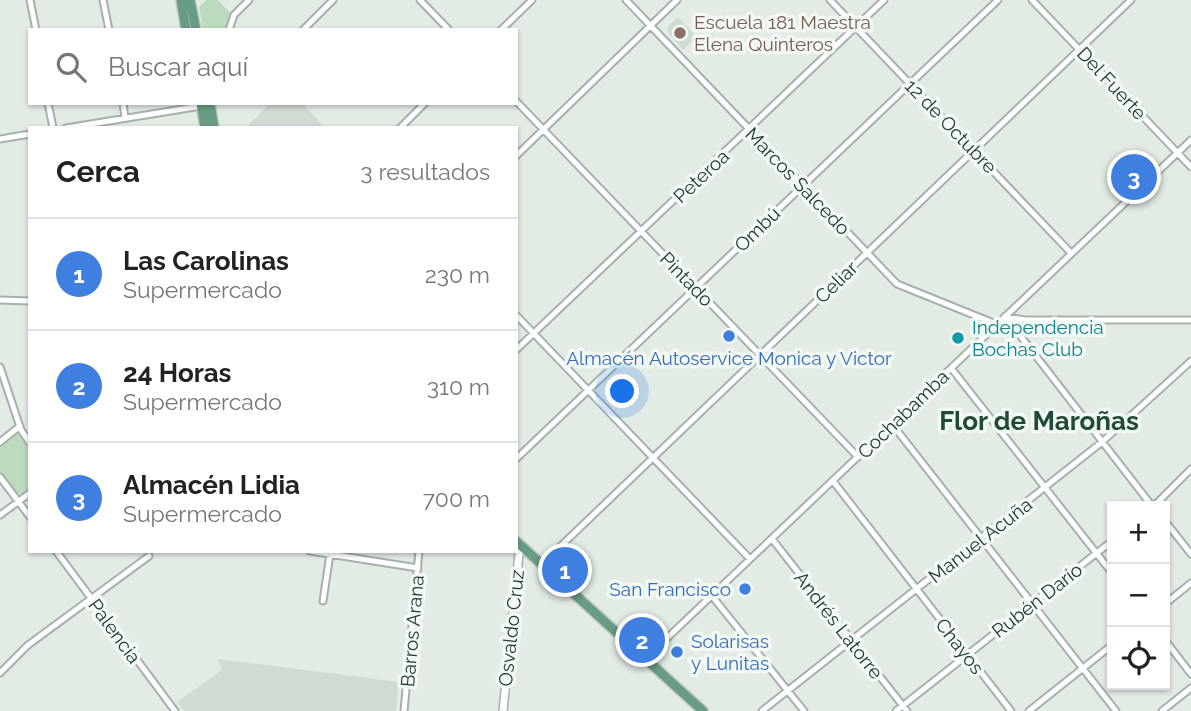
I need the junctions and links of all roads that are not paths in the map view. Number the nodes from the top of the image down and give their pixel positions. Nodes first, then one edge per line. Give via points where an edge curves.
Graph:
1 (30, 0) edge
2 (103, 0) edge
3 (181, 0) edge
4 (190, 0) edge
5 (249, 0) edge
6 (333, 0) edge
7 (421, 0) edge
8 (533, 0) edge
9 (626, 0) edge
10 (677, 0) edge
11 (830, 0) edge
12 (884, 0) edge
13 (998, 0) edge
14 (1032, 0) edge
15 (1130, 0) edge
16 (650, 26) junction
17 (856, 27) junction
18 (36, 28) edge
19 (108, 28) edge
20 (186, 28) edge
21 (196, 28) edge
22 (230, 28) edge
23 (305, 28) edge
24 (447, 28) edge
25 (503, 28) edge
26 (1079, 49) junction
27 (910, 84) junction
28 (518, 103) edge
29 (48, 105) edge
30 (122, 105) edge
31 (198, 105) edge
32 (204, 105) edge
33 (204, 105) edge
34 (423, 105) edge
35 (125, 118) junction
36 (53, 126) edge
37 (78, 126) edge
38 (205, 126) edge
39 (213, 126) edge
40 (402, 126) edge
41 (543, 130) junction
42 (749, 130) junction
43 (28, 134) edge
44 (0, 139) edge
45 (1191, 140) edge
46 (973, 150) junction
47 (1178, 153) junction
48 (518, 154) edge
49 (1191, 167) edge
50 (803, 186) junction
51 (641, 232) junction
52 (867, 252) junction
53 (1070, 253) junction
54 (695, 288) junction
55 (2, 301) edge
56 (28, 301) edge
57 (1005, 316) junction
58 (518, 317) edge
59 (1191, 320) edge
60 (996, 324) junction
61 (534, 333) junction
62 (518, 348) edge
63 (760, 355) junction
64 (1191, 361) edge
65 (0, 367) edge
66 (951, 368) junction
67 (589, 389) junction
68 (892, 424) junction
69 (20, 426) junction
70 (28, 440) edge
71 (0, 442) edge
72 (1102, 442) junction
73 (518, 457) edge
74 (653, 457) junction
75 (858, 457) junction
76 (1191, 470) edge
77 (0, 477) edge
78 (832, 481) junction
79 (1045, 488) junction
80 (28, 494) edge
81 (18, 501) junction
82 (1149, 501) edge
83 (1158, 501) edge
84 (0, 514) edge
85 (28, 514) edge
86 (1170, 527) edge
87 (772, 539) junction
88 (982, 539) junction
89 (518, 543) edge
90 (1107, 545) edge
91 (57, 553) edge
92 (323, 553) edge
93 (369, 553) edge
94 (419, 553) edge
95 (517, 553) edge
96 (1097, 553) junction
97 (330, 554) junction
98 (349, 554) edge
99 (1191, 554) edge
100 (149, 556) dead end
101 (750, 559) junction
102 (369, 560) junction
103 (542, 564) junction
104 (1107, 566) edge
105 (418, 568) junction
106 (1191, 583) edge
107 (916, 590) junction
108 (712, 596) junction
109 (90, 598) junction
110 (1170, 600) edge
111 (323, 601) dead end
112 (1032, 604) junction
113 (852, 640) junction
114 (1170, 647) edge
115 (1107, 649) edge
116 (967, 655) junction
117 (645, 659) junction
118 (1083, 668) junction
119 (0, 673) edge
120 (1191, 674) edge
121 (1191, 688) edge
122 (788, 690) junction
123 (692, 707) edge
124 (905, 708) edge
125 (175, 711) edge
126 (404, 711) edge
127 (503, 711) edge
128 (703, 711) edge
129 (762, 711) edge
130 (804, 711) edge
131 (896, 711) edge
132 (1011, 711) edge
133 (1029, 711) edge
134 (1116, 711) edge
135 (1162, 711) edge

1 - 18 street
2 - 19 street
3 - 20 main road
4 - 21 main road
5 - 22 street via 234,15
6 - 23 street
7 - 24 street
8 - 25 street
9 - 16 street, Marcos Salcedo
10 - 16 street
11 - 17 street, 12 de Octubre
12 - 17 street, Peteroa
13 - 27 street, Ombú
14 - 26 street, Del Fuerte
15 - 26 street, Celiar
16 - 41 street
16 - 42 street, Marcos Salcedo
17 - 27 street, 12 de Octubre
17 - 42 street, Peteroa
26 - 46 street, Celiar
26 - 47 street, Del Fuerte
27 - 46 street, 12 de Octubre
27 - 50 street, Ombú
28 - 41 street, Pintado
29 - 36 street
30 - 35 street
31 - 35 street
32 - 38 main road
33 - 39 main road
34 - 40 street
35 - 37 street
41 - 48 street
41 - 51 street, Pintado
42 - 50 street, Marcos Salcedo
42 - 51 street, Peteroa
43 - 44 street
45 - 47 street, Cochabamba
46 - 52 street, Celiar
46 - 53 street, 12 de Octubre
47 - 49 street, Del Fuerte
47 - 53 street, Cochabamba
50 - 52 street, Marcos Salcedo
50 - 54 street, Ombú
51 - 54 street, Pintado
51 - 61 street, Peteroa
52 - 60 street, Marcos Salcedo via 903,287
52 - 63 street, Celiar
53 - 57 street, Cochabamba
54 - 63 street, Pintado
54 - 67 street, Ombú
55 - 56 street
57 - 59 street via 1026,320
57 - 60 street, Cochabamba
57 - 72 street
58 - 61 street
60 - 66 street, Cochabamba
61 - 62 street, Peteroa
61 - 67 street
63 - 74 street, Celiar
63 - 75 street, Pintado
64 - 72 street, Manuel Acuña
65 - 69 street
66 - 68 street, Cochabamba
66 - 79 street
67 - 73 street, Ombú
67 - 74 street
68 - 75 street, Cochabamba
68 - 88 street
69 - 70 street
69 - 71 street
72 - 79 street, Manuel Acuña
72 - 82 street
74 - 101 street
74 - 103 street, Celiar
75 - 78 street, Cochabamba
76 - 83 street
77 - 81 street
78 - 87 street, Cochabamba
78 - 107 street, Chayos
79 - 88 street, Manuel Acuña
79 - 96 street
80 - 81 street
81 - 84 street
81 - 85 street
86 - 99 street
87 - 101 street, Cochabamba
87 - 113 street, Andrés Latorre
88 - 107 street, Manuel Acuña
88 - 112 street
89 - 103 main road
90 - 96 street, Rubén Darío
91 - 109 street, Palencia
92 - 97 street
93 - 102 street
94 - 105 street, Barros Arana
95 - 127 street, Osvaldo Cruz
96 - 104 street
96 - 112 street, Rubén Darío
97 - 98 street
97 - 111 street
98 - 102 street
100 - 109 street
101 - 108 street, Cochabamba
102 - 105 street
103 - 117 main road
105 - 126 street, Barros Arana
106 - 110 street
107 - 113 street, Manuel Acuña
107 - 116 street, Chayos
108 - 117 street, Cochabamba
108 - 122 street
109 - 119 street
109 - 125 street, Palencia
112 - 116 street, Rubén Darío
112 - 118 street
113 - 122 street, Manuel Acuña
113 - 124 street, Andrés Latorre
114 - 120 street
115 - 118 street
116 - 124 street, Rubén Darío
116 - 132 street, Chayos
117 - 123 main road
118 - 133 street
118 - 134 street
121 - 135 street
122 - 129 street, Manuel Acuña
122 - 130 street
123 - 128 main road
124 - 131 street, Rubén Darío

